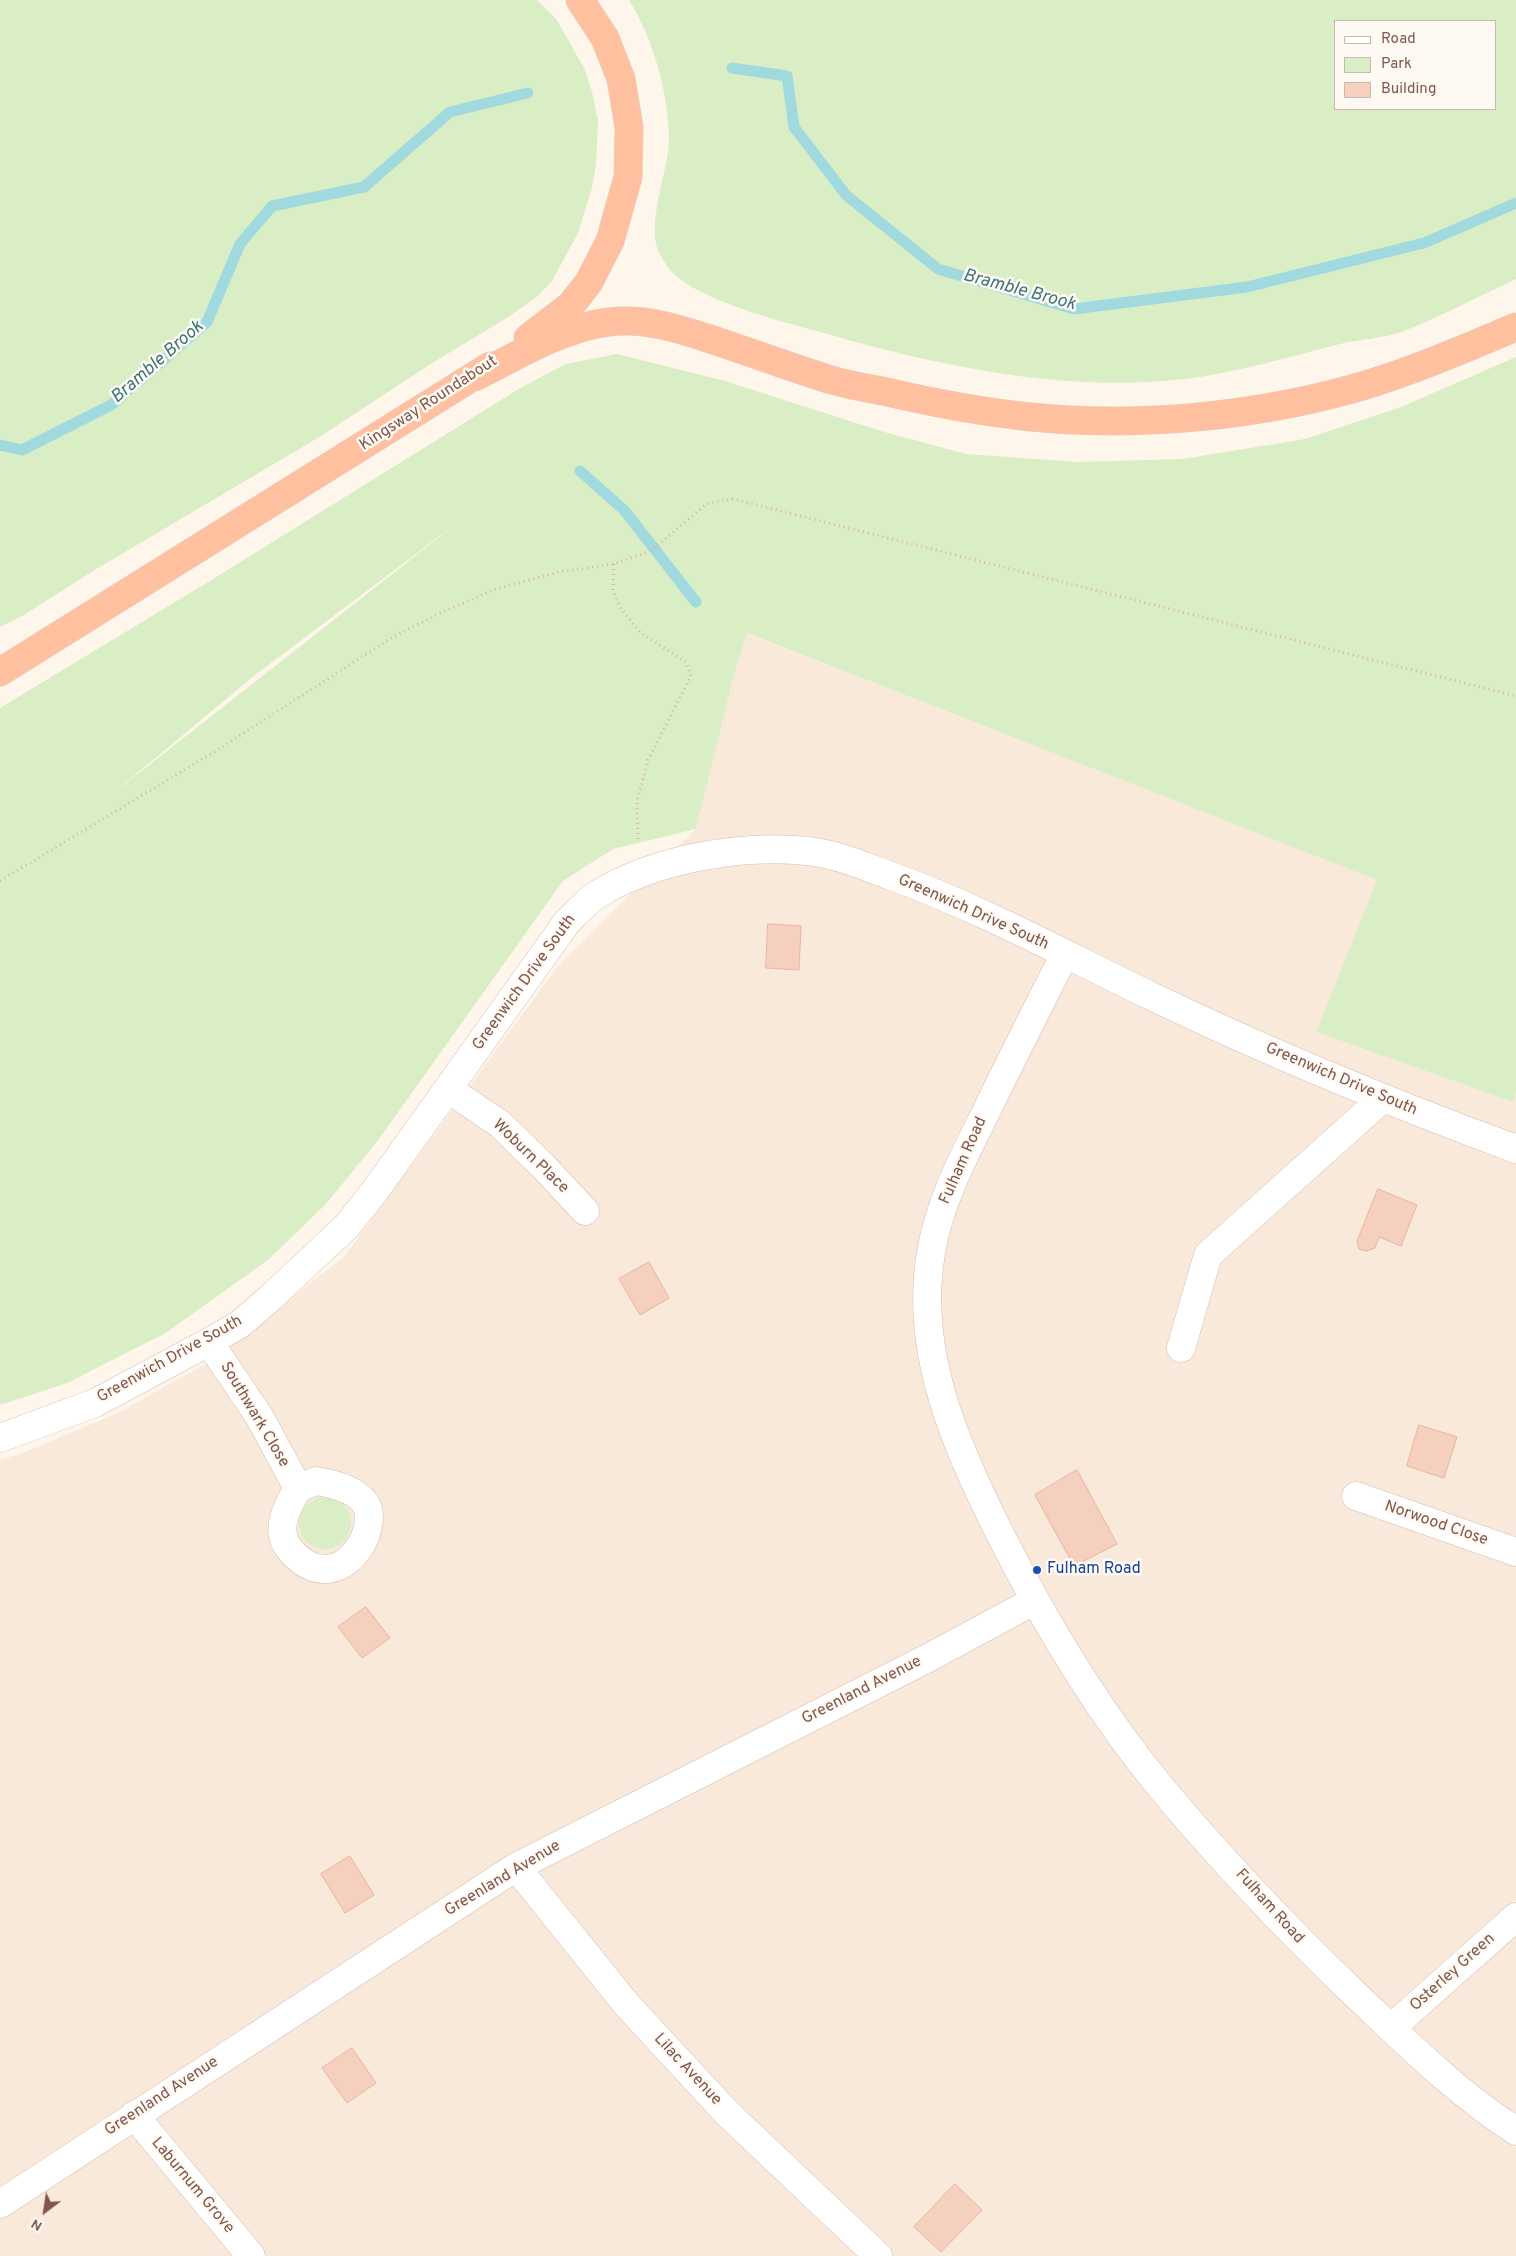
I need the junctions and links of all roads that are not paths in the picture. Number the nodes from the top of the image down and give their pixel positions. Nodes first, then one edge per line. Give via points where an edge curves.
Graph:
1 (580, 0) edge
2 (1516, 327) edge
3 (474, 378) junction
4 (6, 665) edge
5 (1065, 954) junction
6 (448, 1089) junction
7 (1382, 1099) junction
8 (1516, 1150) edge
9 (585, 1211) dead end
10 (209, 1342) junction
11 (1181, 1348) dead end
12 (0, 1438) edge
13 (298, 1488) dead end
14 (1356, 1496) dead end
15 (1516, 1552) edge
16 (1034, 1601) junction
17 (516, 1867) junction
18 (1516, 1916) edge
19 (1391, 2028) junction
20 (134, 2115) junction
21 (1516, 2131) edge
22 (0, 2204) edge
23 (251, 2256) edge
24 (878, 2256) edge

1 - 3 highway, Kingsway Roundabout via 605,38 621,80 629,127 628,177 610,241 589,282 571,305
2 - 3 highway via 1369,384 1309,399 1241,412 1109,423 1030,417 932,402 832,380 676,328 646,322 612,321 582,327
3 - 4 highway, Kingsway Roundabout
5 - 6 street, Greenwich Drive South via 929,889 844,858 808,851 740,851 693,858 639,874 597,895 567,922
5 - 7 street, Greenwich Drive South via 1224,1031
5 - 16 street, Fulham Road via 956,1171 931,1254 928,1321 938,1381 967,1468
6 - 9 street, Woburn Place via 500,1124
6 - 10 street, Greenwich Drive South via 347,1226 269,1300 240,1324
7 - 8 street, Greenwich Drive South
7 - 11 street via 1208,1255
10 - 12 street, Greenwich Drive South via 95,1403
10 - 13 street, Southwark Close via 259,1416
14 - 15 street, Norwood Close
16 - 17 street, Greenland Avenue
16 - 19 street, Fulham Road via 1074,1666 1162,1789 1301,1942
17 - 20 street, Greenland Avenue
17 - 24 street, Lilac Avenue via 627,2005 680,2063 727,2113
18 - 19 street, Osterley Green
19 - 21 street, Fulham Road via 1485,2112
20 - 22 street, Greenland Avenue
20 - 23 street, Laburnum Grove

